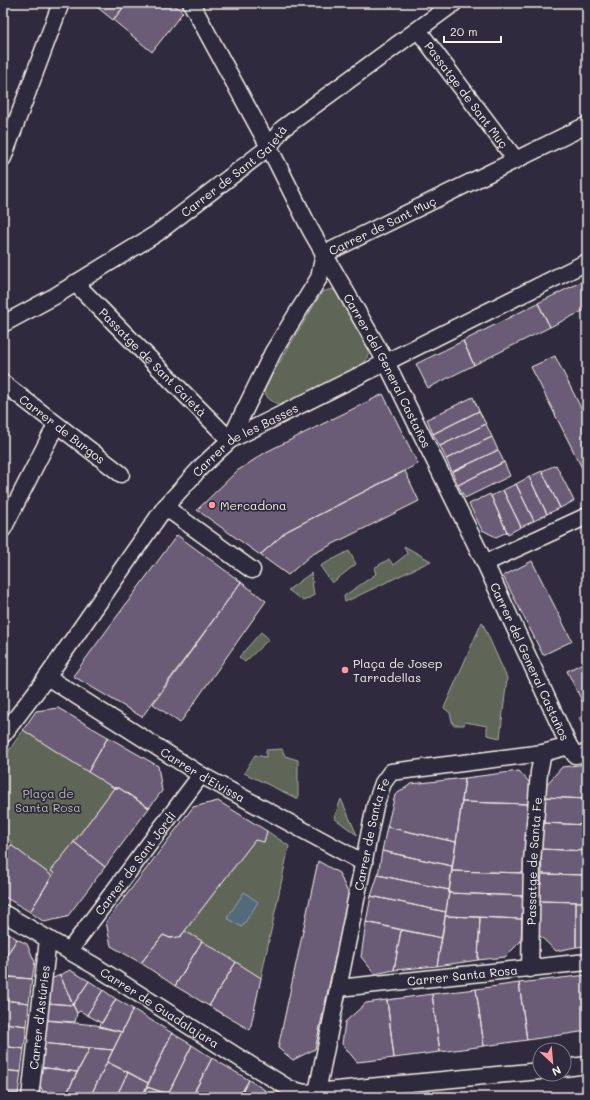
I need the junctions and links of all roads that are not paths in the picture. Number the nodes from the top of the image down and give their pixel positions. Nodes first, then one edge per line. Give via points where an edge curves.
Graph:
1 (61, 3) edge
2 (191, 3) edge
3 (454, 3) edge
4 (418, 30) junction
5 (587, 125) edge
6 (269, 147) junction
7 (3, 158) edge
8 (516, 160) junction
9 (324, 254) junction
10 (587, 262) edge
11 (76, 283) junction
12 (3, 324) edge
13 (386, 362) junction
14 (3, 383) edge
15 (56, 425) junction
16 (230, 440) junction
17 (121, 474) dead end
18 (165, 507) junction
19 (587, 516) edge
20 (3, 529) edge
21 (485, 563) junction
22 (252, 570) dead end
23 (47, 677) junction
24 (3, 735) edge
25 (569, 746) junction
26 (543, 753) junction
27 (587, 753) edge
28 (201, 775) junction
29 (364, 863) junction
30 (3, 913) edge
31 (48, 939) junction
32 (69, 951) junction
33 (587, 962) edge
34 (530, 969) junction
35 (338, 988) junction
36 (587, 1065) edge
37 (572, 1067) edge
38 (532, 1072) edge
39 (317, 1094) edge
40 (30, 1097) edge

1 - 7 street
2 - 6 street, Carrer del General Castaños
3 - 4 street, Carrer de Sant Gaietà
4 - 6 street, Carrer de Sant Gaietà via 282,129
4 - 8 street, Passatge de Sant Muç
5 - 8 street, Carrer de Sant Muç
6 - 9 street, Carrer del General Castaños
6 - 11 street, Carrer de Sant Gaietà via 156,234
8 - 9 street, Carrer de Sant Muç
9 - 13 street, Carrer del General Castaños
9 - 16 street, Carrer de Sant Muç via 319,278 273,352
10 - 13 street, Carrer de les Basses
11 - 12 street, Carrer de Sant Gaietà
11 - 16 street, Passatge de Sant Gaietà
13 - 16 street, Carrer de les Basses
13 - 21 street, Carrer del General Castaños
14 - 15 street, Carrer de Burgos
15 - 17 street, Carrer de Burgos
15 - 20 street
16 - 18 street, Carrer de les Basses
18 - 22 street
18 - 23 street, Carrer de les Basses
19 - 21 street
21 - 25 street, Carrer del General Castaños
23 - 24 street, Carrer de les Basses
23 - 28 street, Carrer d'Eivissa
25 - 26 street, Carrer de Santa Fe
25 - 27 street via 575,754
26 - 29 street, Carrer de Santa Fe via 392,772 383,783 375,806
26 - 34 street, Passatge de Santa Fe via 539,772 532,862
28 - 29 street, Carrer d'Eivissa
28 - 32 street, Carrer de Sant Jordi
29 - 35 street, Carrer de Santa Fe
30 - 31 street, Carrer de Guadalajara
31 - 32 street, Carrer de Guadalajara
31 - 40 street, Carrer d'Astúries
32 - 39 street, Carrer de Guadalajara via 290,1089
33 - 34 street, Carrer Santa Rosa
34 - 35 street, Carrer Santa Rosa
35 - 39 street, Carrer de Santa Fe
36 - 37 street
38 - 39 street, Carrer de Guadalajara

